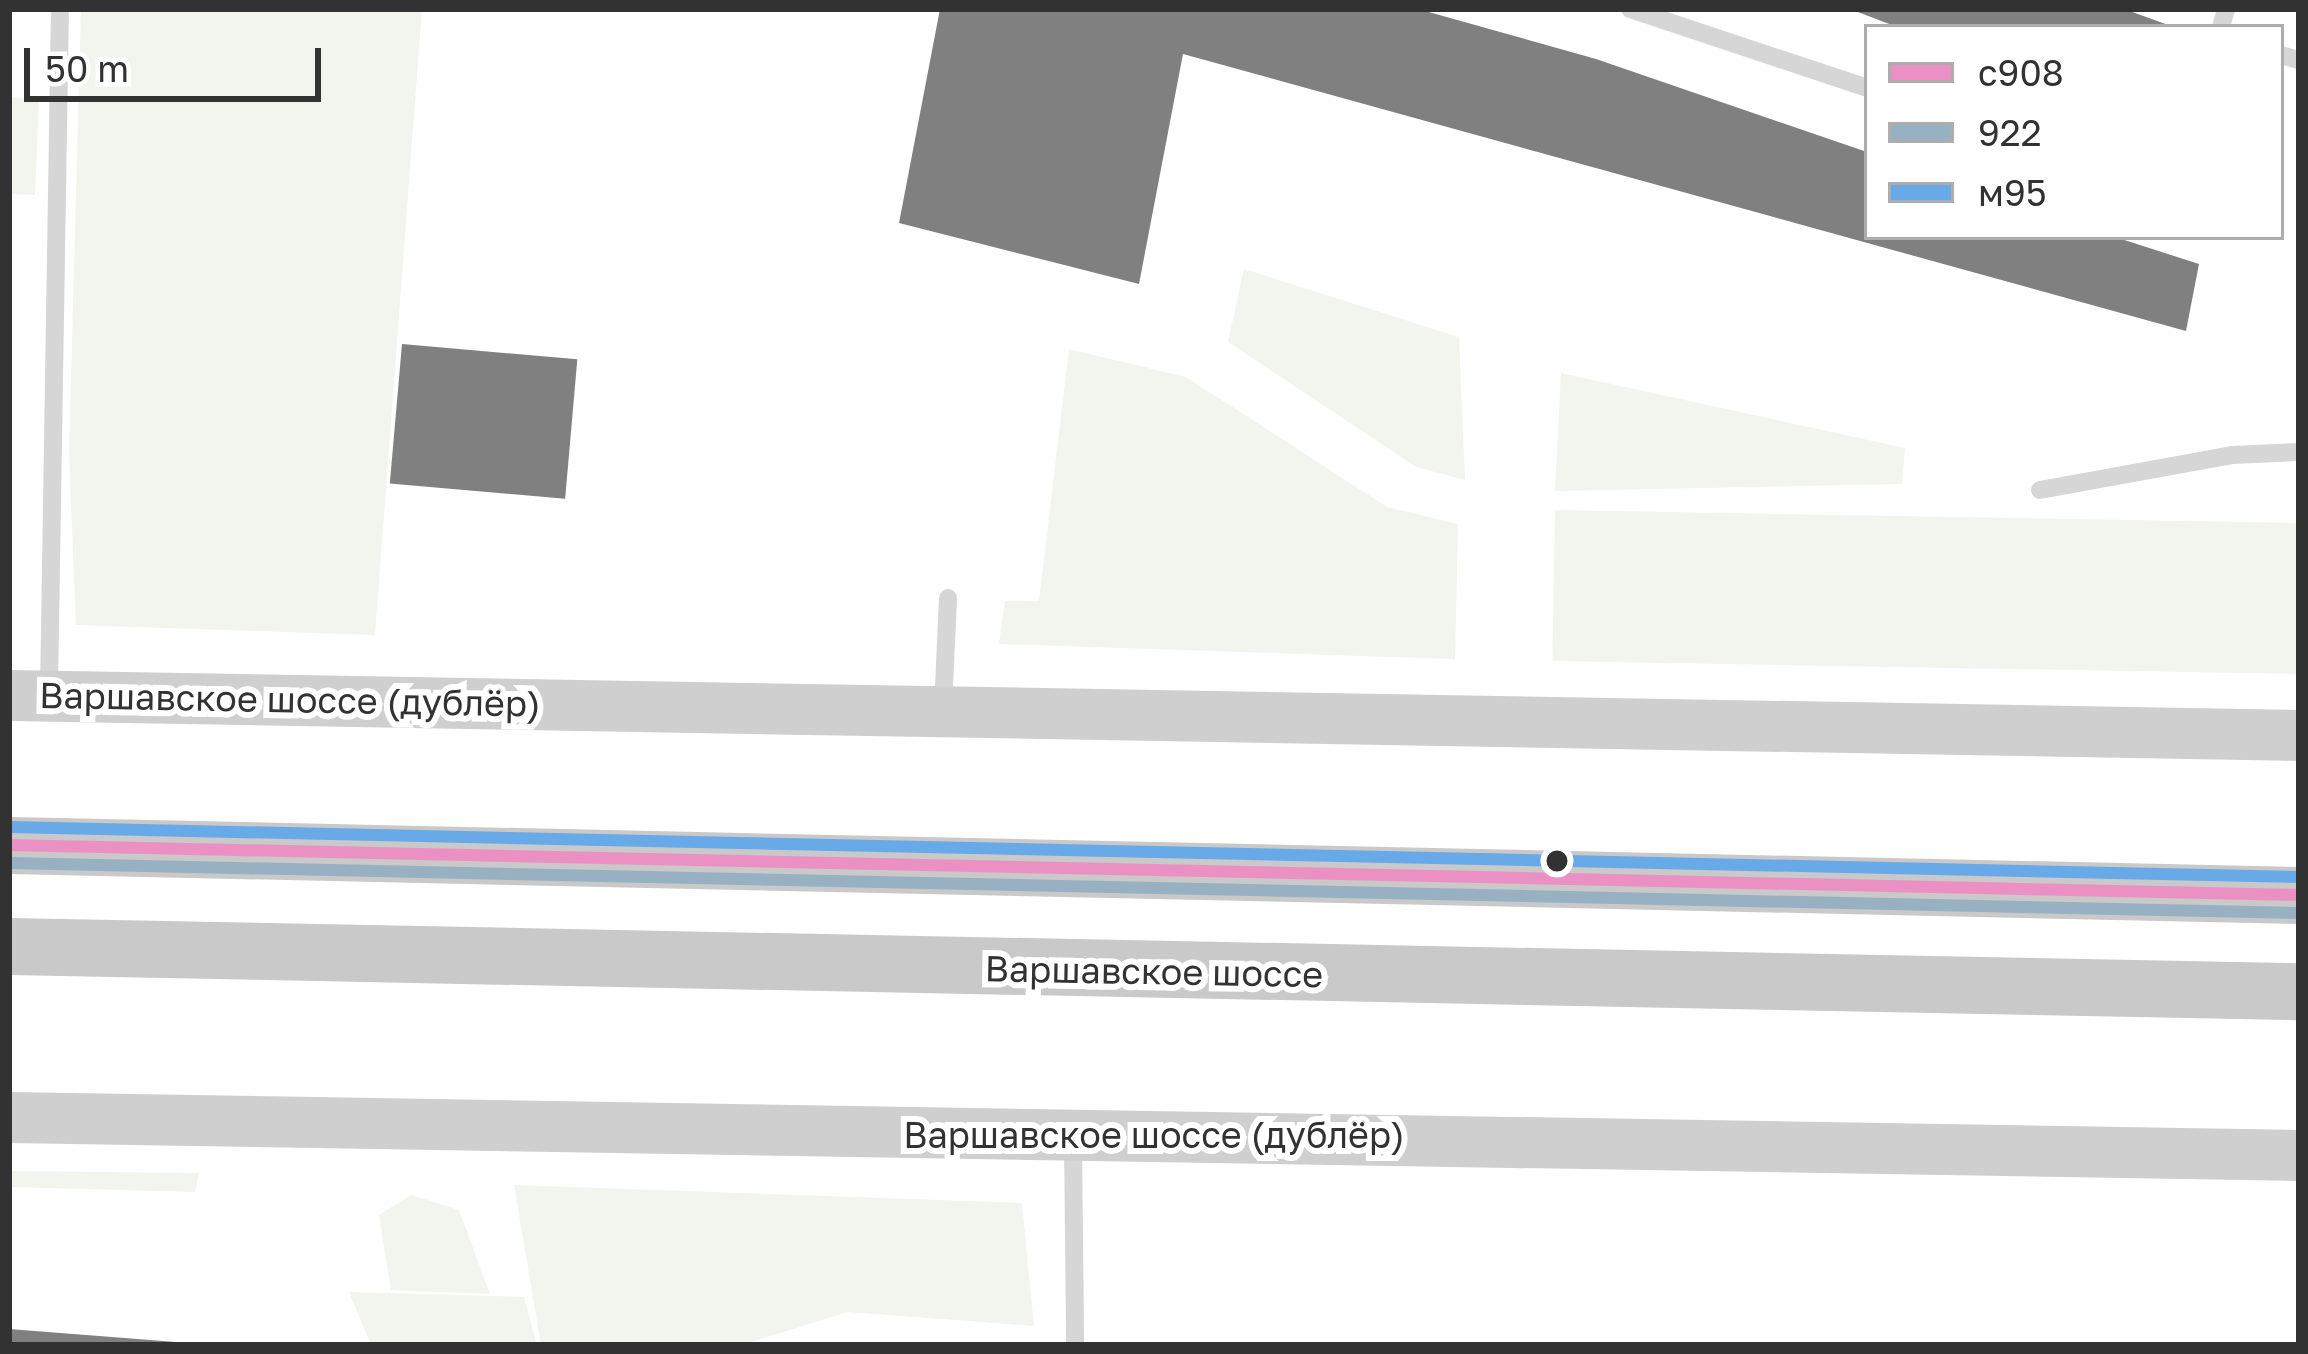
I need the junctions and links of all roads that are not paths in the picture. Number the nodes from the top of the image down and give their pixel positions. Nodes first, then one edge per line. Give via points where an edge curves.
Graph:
1 (61, 9) edge
2 (1630, 9) edge
3 (1864, 87) edge
4 (2299, 452) edge
5 (2040, 490) dead end
6 (948, 598) dead end
7 (29, 696) edge
8 (943, 709) junction
9 (2299, 734) edge
10 (9, 845) edge
11 (2290, 891) edge
12 (9, 946) edge
13 (2299, 991) edge
14 (9, 1117) edge
15 (1073, 1140) junction
16 (2299, 1155) edge
17 (1075, 1345) edge

1 - 7 lane
2 - 3 lane
4 - 5 lane via 2232,455
6 - 8 lane
7 - 8 main road, Варшавское шоссе (дублёр)
8 - 9 main road, Варшавское шоссе (дублёр)
10 - 11 main road
12 - 13 main road, Варшавское шоссе
14 - 15 main road, Варшавское шоссе (дублёр)
15 - 16 main road, Варшавское шоссе (дублёр) via 1409,1135
15 - 17 lane

